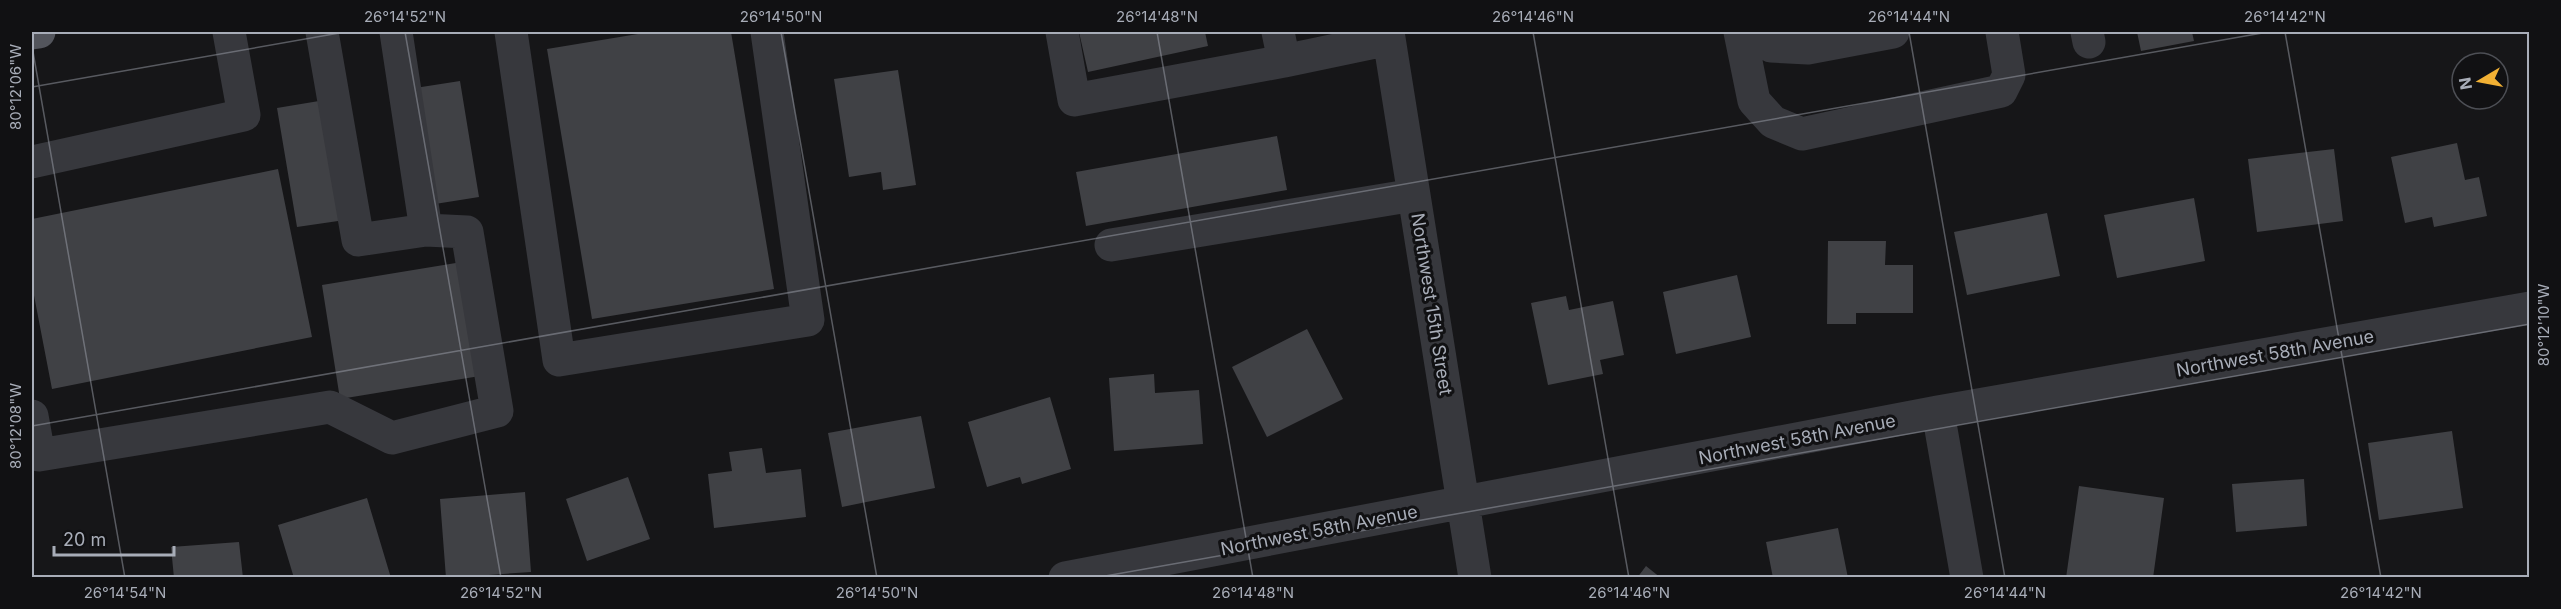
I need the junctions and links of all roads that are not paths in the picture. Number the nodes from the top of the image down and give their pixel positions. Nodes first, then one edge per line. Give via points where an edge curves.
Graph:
1 (39, 32) edge
2 (229, 32) edge
3 (322, 32) edge
4 (396, 32) edge
5 (511, 32) edge
6 (767, 32) edge
7 (1062, 32) edge
8 (1740, 32) edge
9 (1750, 32) edge
10 (1893, 32) edge
11 (2002, 32) edge
12 (32, 33) edge
13 (1389, 35) edge
14 (1281, 46) edge
15 (32, 162) edge
16 (1414, 195) junction
17 (426, 230) junction
18 (1111, 245) dead end
19 (2529, 308) edge
20 (1938, 412) junction
21 (32, 416) edge
22 (1464, 503) junction
23 (1065, 578) edge
24 (1475, 578) edge
25 (1967, 578) edge

1 - 12 main road
2 - 15 street via 244,116
3 - 17 street via 358,240
4 - 17 street
5 - 6 street via 560,360 808,320
7 - 14 street via 1074,100
8 - 11 street via 1754,100 1773,122 1802,134 2001,91 2009,75
9 - 10 street via 1772,46 1808,48
13 - 14 street
13 - 16 street, Northwest 15th Street
16 - 18 street
16 - 22 street, Northwest 15th Street
17 - 21 street via 467,232 497,411 392,438 330,406 39,455
19 - 20 street, Northwest 58th Avenue
20 - 22 street, Northwest 58th Avenue
20 - 25 street
22 - 23 street, Northwest 58th Avenue
22 - 24 street, Northwest 15th Street

